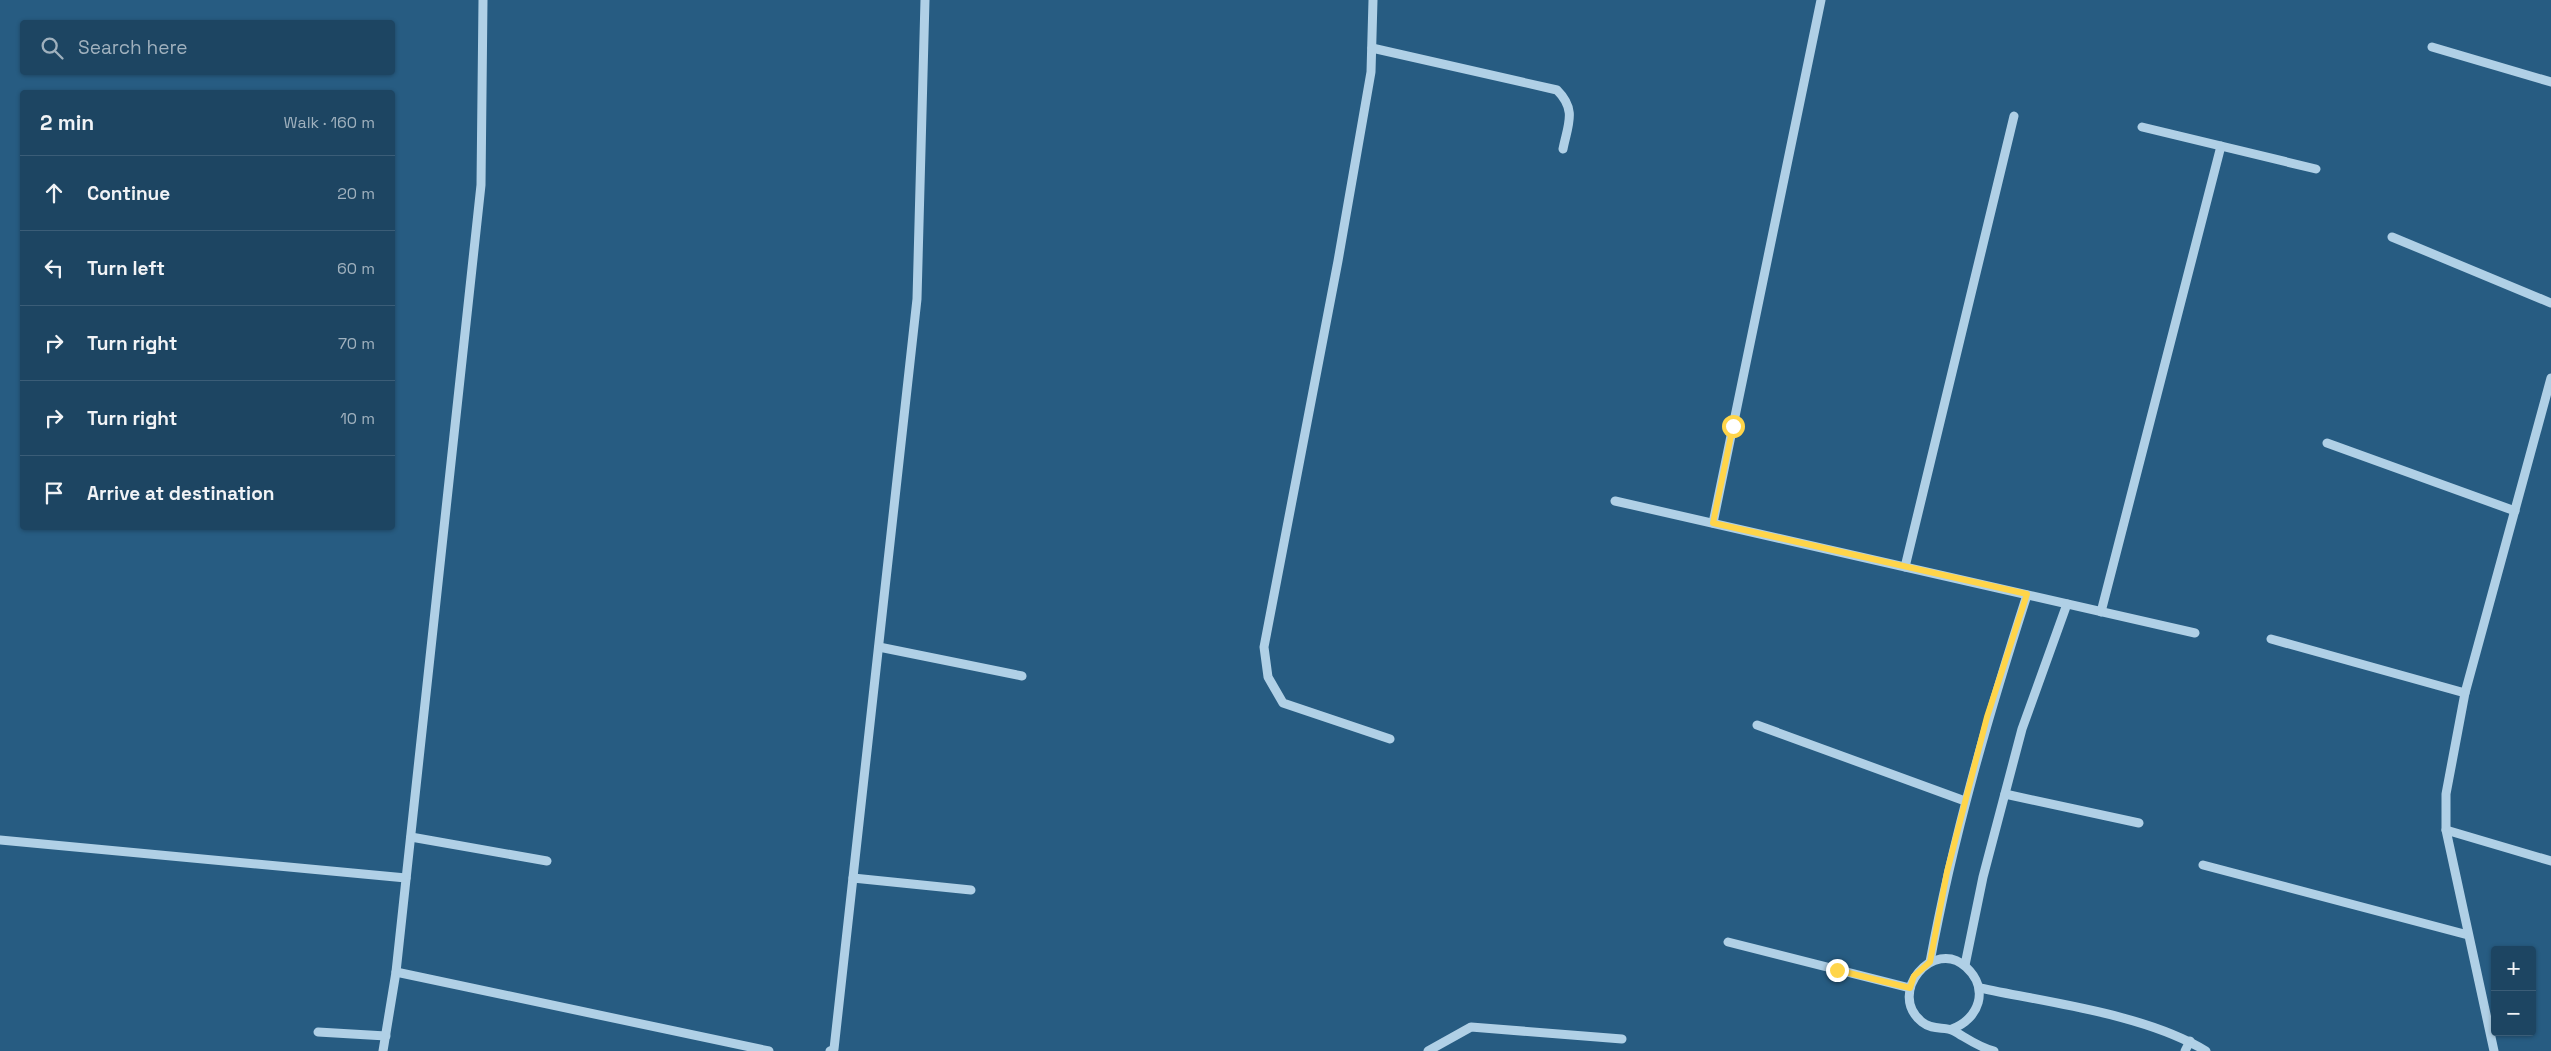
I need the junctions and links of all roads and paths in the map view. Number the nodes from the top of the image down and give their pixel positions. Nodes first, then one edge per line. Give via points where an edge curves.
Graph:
1 (483, 0) edge
2 (925, 0) edge
3 (1374, 0) edge
4 (1821, 0) edge
5 (2432, 47) dead end
6 (1372, 48) junction
7 (2551, 82) edge
8 (2014, 116) dead end
9 (2142, 127) dead end
10 (2221, 146) junction
11 (1563, 149) dead end
12 (2316, 169) dead end
13 (2392, 237) dead end
14 (2551, 303) edge
15 (2551, 378) edge
16 (2327, 442) dead end
17 (1614, 500) dead end
18 (2515, 511) junction
19 (1713, 523) junction
20 (1905, 567) junction
21 (2027, 594) junction
22 (2067, 604) junction
23 (2101, 612) junction
24 (2195, 633) dead end
25 (2271, 639) dead end
26 (879, 647) junction
27 (1022, 676) dead end
28 (2464, 693) junction
29 (1757, 725) dead end
30 (1390, 739) dead end
31 (2005, 794) junction
32 (1965, 801) junction
33 (2139, 823) dead end
34 (2446, 830) junction
35 (411, 837) junction
36 (0, 840) edge
37 (547, 861) dead end
38 (2551, 861) edge
39 (2203, 865) dead end
40 (406, 878) junction
41 (853, 878) junction
42 (971, 890) dead end
43 (2468, 935) junction
44 (1728, 942) dead end
45 (1930, 962) junction
46 (1965, 965) junction
47 (396, 972) junction
48 (1910, 988) junction
49 (1980, 988) junction
50 (1952, 1029) junction
51 (318, 1032) dead end
52 (386, 1036) junction
53 (1622, 1039) dead end
54 (2190, 1041) junction
55 (383, 1051) edge
56 (769, 1051) edge
57 (830, 1051) edge
58 (1428, 1051) edge
59 (1994, 1051) edge
60 (2185, 1051) edge
61 (2206, 1051) edge
62 (2494, 1051) edge

1 - 35 street via 481,185
2 - 26 street via 917,299
3 - 6 street
4 - 19 street
5 - 7 street
6 - 11 street via 1557,90 1567,100 1570,112
6 - 30 street via 1338,261 1264,647 1268,677 1283,703
8 - 20 street
9 - 10 street
10 - 12 street
10 - 23 street
13 - 14 street
15 - 18 street
16 - 18 street
17 - 19 street
18 - 28 street
19 - 20 street
20 - 21 street
21 - 22 street
21 - 32 street via 1987,717
22 - 23 street
22 - 31 street via 2022,729
23 - 24 street
25 - 28 street
26 - 27 street
26 - 41 street
28 - 34 street via 2446,794
29 - 32 street
31 - 33 street
31 - 46 street via 1983,877
32 - 45 street via 1947,872
34 - 38 street
34 - 43 street
35 - 37 street
35 - 40 street
36 - 40 street
39 - 43 street
40 - 47 street
41 - 42 street
41 - 57 street via 834,1049
43 - 62 street
44 - 48 street
45 - 46 street via 1954,960
45 - 48 street via 1914,976
46 - 49 street
47 - 52 street
47 - 56 street
48 - 50 street via 1910,1005 1922,1022 1931,1027
49 - 50 street via 1977,1010 1962,1025
49 - 54 street via 2143,1023
50 - 59 street via 1969,1042
51 - 52 street
52 - 55 street
53 - 58 street via 1471,1027
54 - 60 street
54 - 61 street

